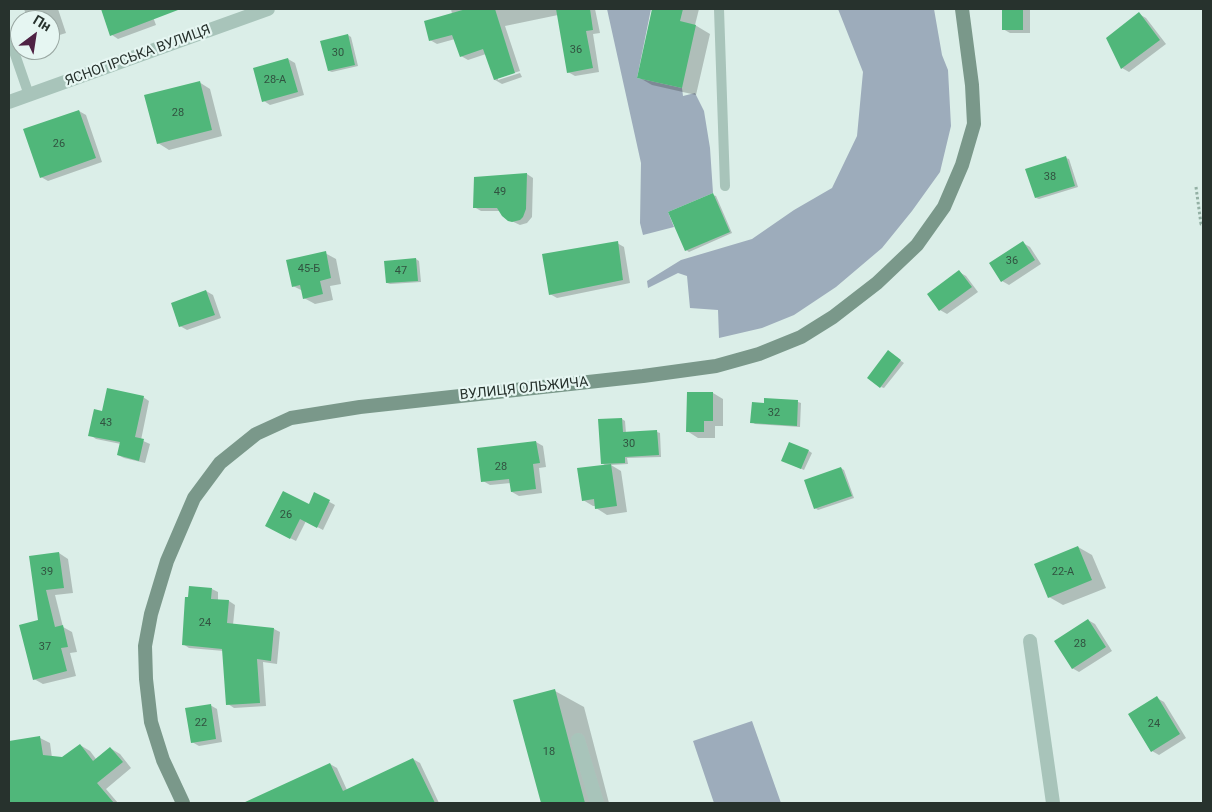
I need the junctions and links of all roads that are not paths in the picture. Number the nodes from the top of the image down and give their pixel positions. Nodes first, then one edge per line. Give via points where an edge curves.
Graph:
1 (268, 9) edge
2 (719, 9) edge
3 (962, 9) edge
4 (9, 37) edge
5 (29, 95) junction
6 (9, 102) edge
7 (725, 186) dead end
8 (1030, 641) dead end
9 (578, 740) dead end
10 (183, 803) edge
11 (596, 803) edge
12 (1053, 803) edge

1 - 5 street, ЯСНОГІРСЬКА ВУЛИЦЯ
2 - 7 lane
3 - 10 main road, ВУЛИЦЯ ОЛЬЖИЧА via 974,124 962,165 944,207 917,245 877,283 809,332 759,354 716,366 360,407 291,418 256,434 220,463 194,498 167,561 151,614 146,646 151,722 162,760
4 - 5 lane
5 - 6 street, ЯСНОГІРСЬКА ВУЛИЦЯ
8 - 12 street
9 - 11 street

